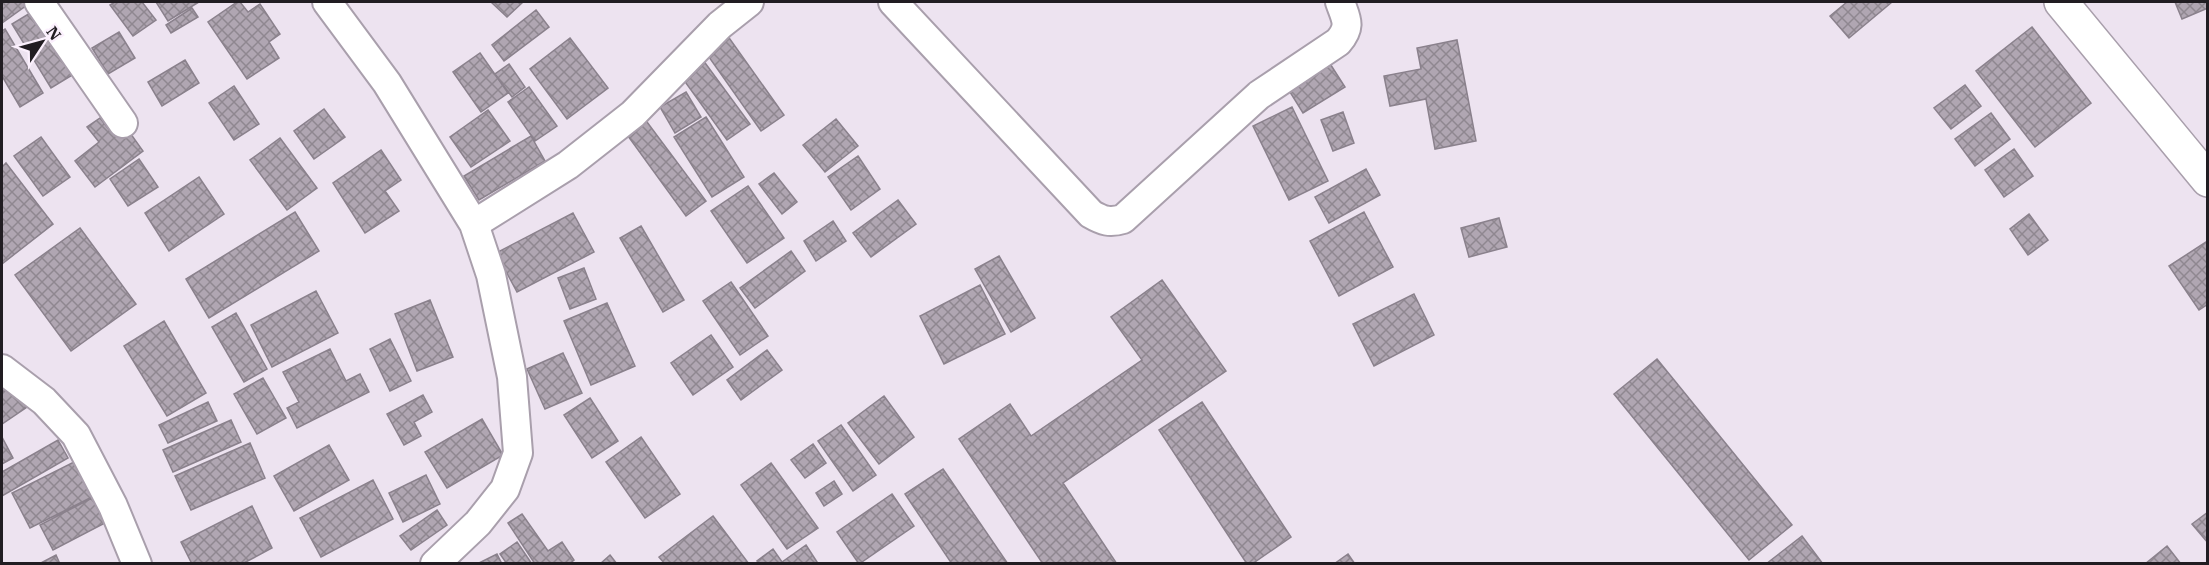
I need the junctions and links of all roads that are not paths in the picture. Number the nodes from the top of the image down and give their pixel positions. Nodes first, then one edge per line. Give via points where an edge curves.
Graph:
1 (39, 2) edge
2 (327, 2) edge
3 (750, 2) edge
4 (892, 2) edge
5 (1340, 2) edge
6 (2061, 2) edge
7 (123, 123) dead end
8 (2208, 180) edge
9 (474, 224) junction
10 (2, 369) edge
11 (137, 564) edge
12 (435, 564) edge

1 - 7 street
2 - 9 street via 387,83
3 - 9 street via 720,25 633,114 568,165
4 - 5 street via 1091,214 1111,222 1123,219 1259,96 1338,42 1348,26
6 - 8 street
9 - 12 street via 491,275 512,377 518,453 505,489 478,523
10 - 11 street via 44,401 76,435 113,506

